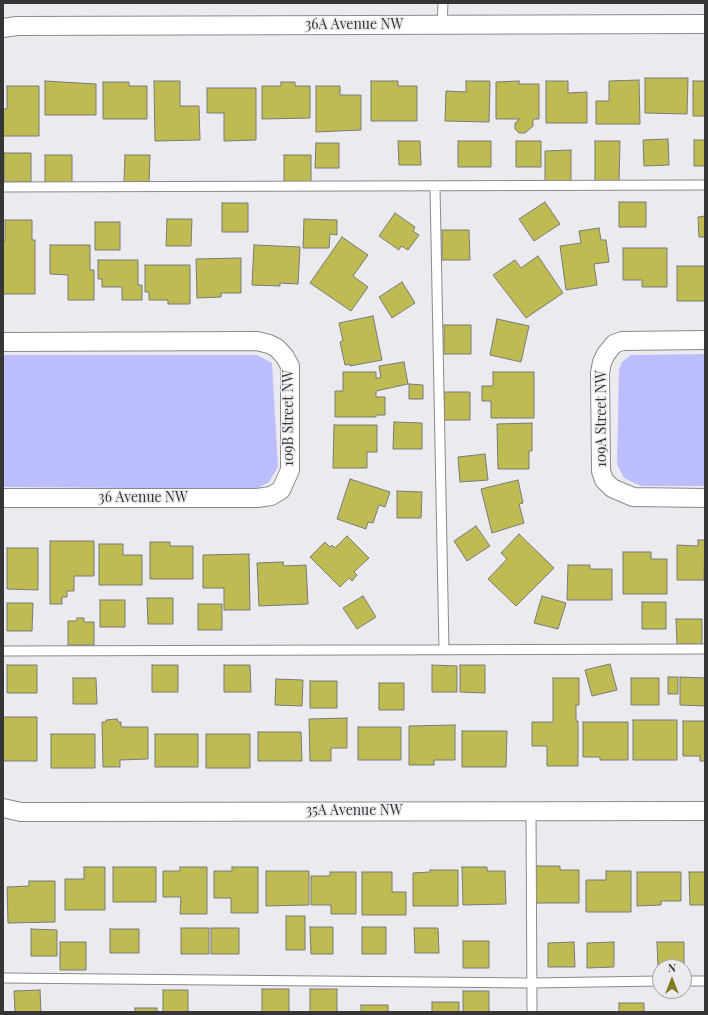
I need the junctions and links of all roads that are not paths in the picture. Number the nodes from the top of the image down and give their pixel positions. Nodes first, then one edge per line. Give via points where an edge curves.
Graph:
1 (443, 3) edge
2 (705, 24) edge
3 (442, 25) junction
4 (3, 28) edge
5 (705, 185) edge
6 (435, 186) junction
7 (3, 187) edge
8 (705, 340) edge
9 (3, 342) edge
10 (281, 490) joint
11 (3, 498) edge
12 (705, 498) edge
13 (705, 649) edge
14 (444, 650) junction
15 (3, 651) edge
16 (3, 808) edge
17 (705, 810) edge
18 (531, 811) junction
19 (3, 978) edge
20 (652, 981) edge
21 (692, 981) edge
22 (705, 981) edge
23 (532, 983) junction
24 (532, 1012) edge

1 - 3 lane
2 - 3 street, 36A Avenue NW
3 - 4 street, 36A Avenue NW
5 - 6 lane
6 - 7 lane
6 - 14 lane
8 - 12 street, 109A Street NW via 631,340 614,344 602,362 600,373 601,471 604,480 622,494 641,498
9 - 10 street, 109B Street NW via 256,341 277,348 290,366 290,470
10 - 11 street, 36 Avenue NW via 271,496 257,498
13 - 14 lane
14 - 15 lane
16 - 18 street, 35A Avenue NW via 21,812
17 - 18 street, 35A Avenue NW
18 - 23 lane
19 - 23 lane
20 - 23 lane
21 - 22 lane
23 - 24 lane

